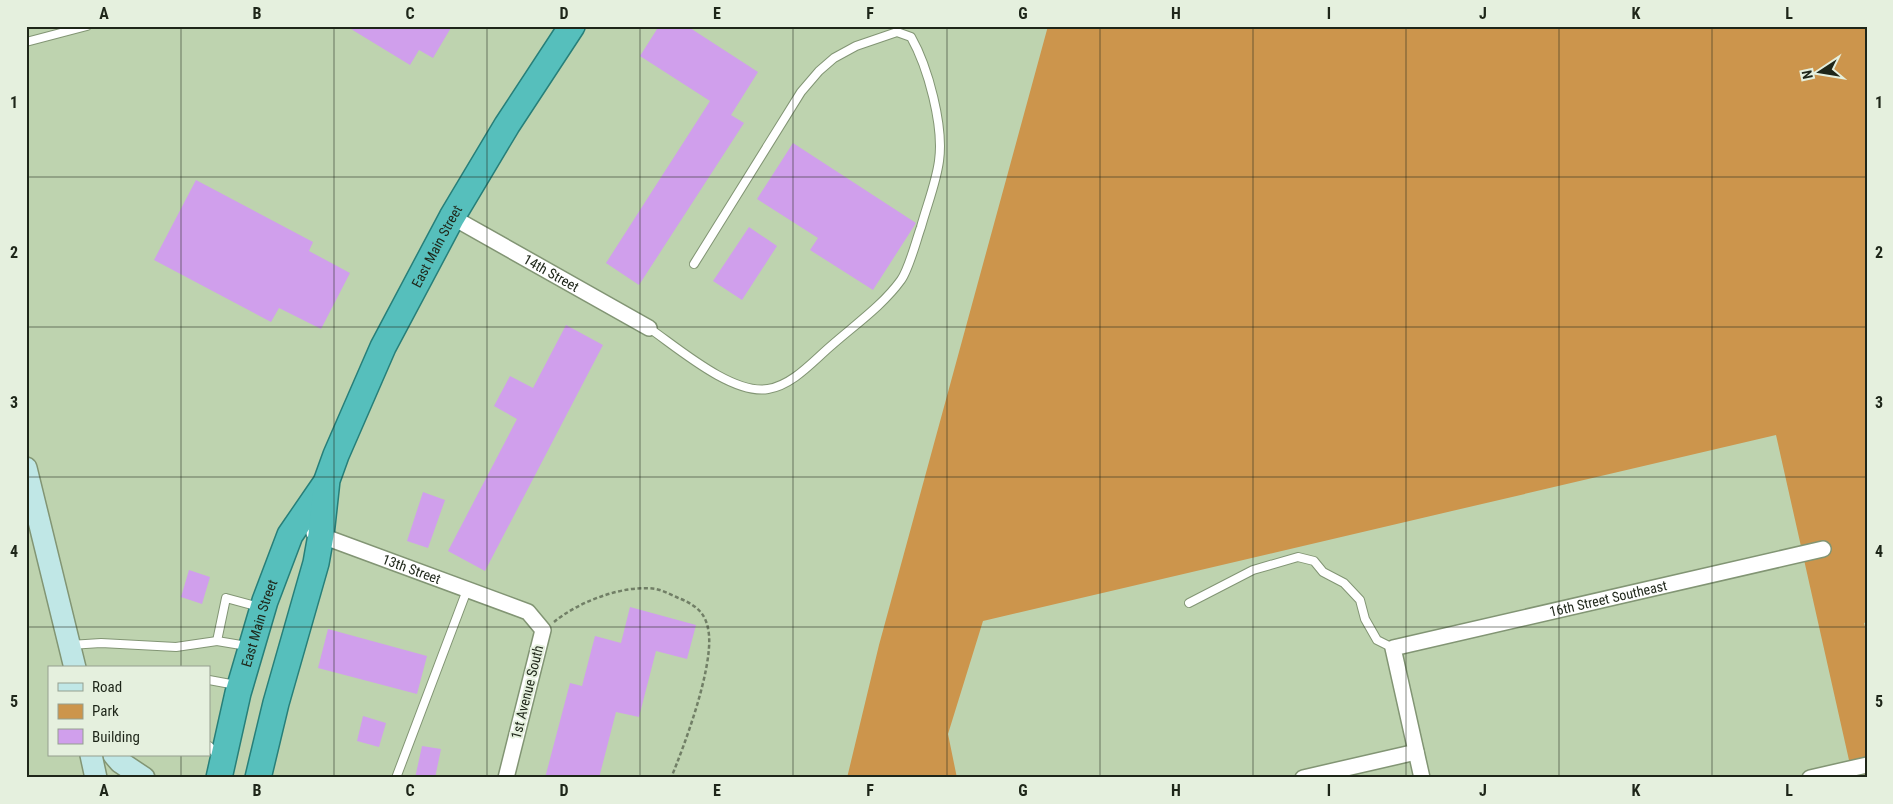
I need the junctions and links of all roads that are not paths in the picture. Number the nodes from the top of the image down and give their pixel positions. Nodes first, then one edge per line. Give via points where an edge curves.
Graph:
1 (87, 26) edge
2 (572, 26) edge
3 (26, 42) edge
4 (452, 218) junction
5 (694, 264) dead end
6 (648, 328) joint
7 (26, 468) edge
8 (327, 480) junction
9 (296, 526) junction
10 (321, 535) junction
11 (1823, 549) dead end
12 (467, 590) junction
13 (1189, 603) dead end
14 (263, 609) junction
15 (528, 612) joint
16 (217, 640) junction
17 (70, 645) junction
18 (252, 647) junction
19 (1393, 648) junction
20 (75, 666) edge
21 (210, 680) edge
22 (240, 685) junction
23 (1416, 752) junction
24 (92, 756) edge
25 (115, 756) edge
26 (217, 761) edge
27 (1867, 765) edge
28 (96, 778) edge
29 (144, 778) edge
30 (258, 778) edge
31 (396, 778) edge
32 (506, 778) edge
33 (1303, 778) edge
34 (1422, 778) edge
35 (1810, 778) edge

1 - 3 lane
2 - 4 highway, East Main Street via 507,125
4 - 6 street, 14th Street
4 - 8 highway, East Main Street via 383,347
5 - 6 lane via 801,92 819,70 856,46 897,32 911,37 933,99 940,129 940,160 902,278 885,299 788,382 767,389 747,389 723,379
7 - 17 main road
8 - 9 highway, East Main Street
8 - 10 highway, East Main Street
9 - 10 street, 13th Street
9 - 14 highway, East Main Street
10 - 12 street, 13th Street
10 - 30 highway, East Main Street
11 - 19 street, 16th Street Southeast
12 - 15 street, 13th Street
12 - 31 lane
13 - 19 lane via 1253,570 1298,557 1314,561 1323,572 1344,583 1360,600 1365,619 1377,640
14 - 16 lane via 226,598
14 - 18 highway, East Main Street
15 - 32 street, 1st Avenue South via 543,630
16 - 17 lane via 176,647 102,643
16 - 18 lane
17 - 20 main road
18 - 22 highway, East Main Street
19 - 23 street
21 - 22 lane
22 - 26 highway, East Main Street
23 - 33 street
23 - 34 street
24 - 28 main road
25 - 29 main road
27 - 35 street

